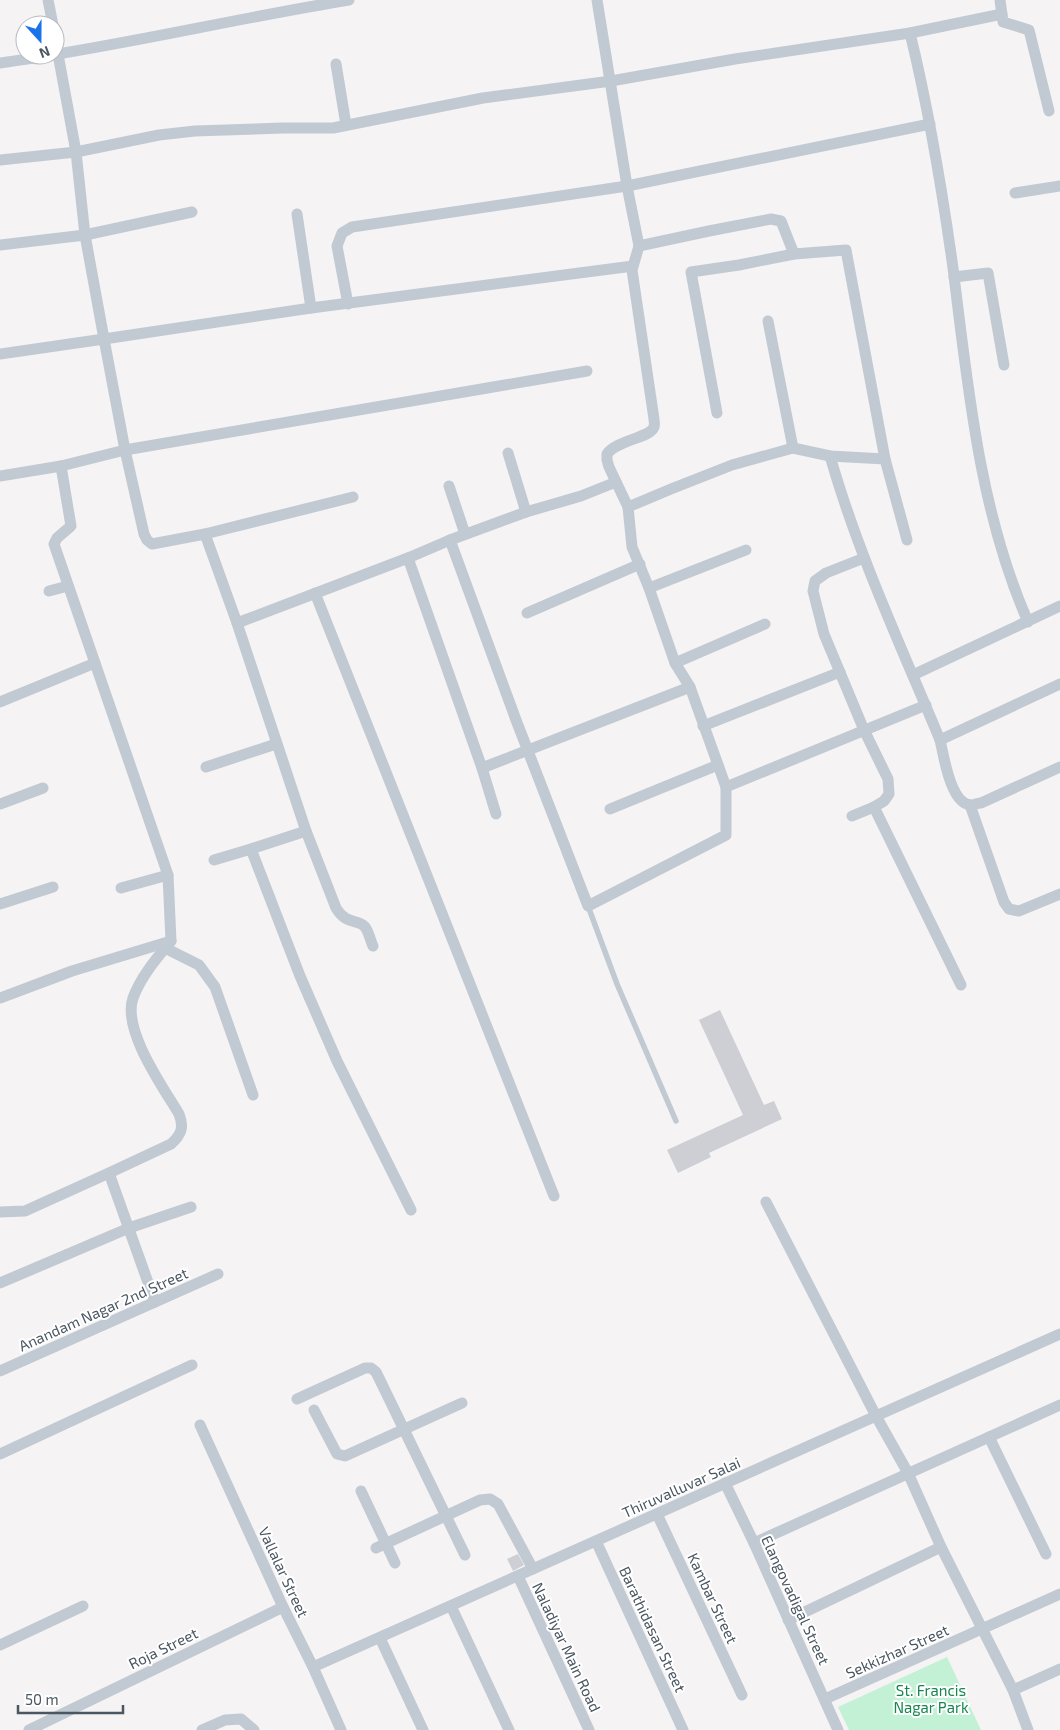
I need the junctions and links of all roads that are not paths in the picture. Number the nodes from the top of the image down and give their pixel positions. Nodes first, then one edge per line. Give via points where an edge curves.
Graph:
1 (48, 0) edge
2 (349, 0) edge
3 (597, 0) edge
4 (1000, 0) edge
5 (1002, 14) junction
6 (51, 15) edge
7 (910, 33) junction
8 (65, 54) edge
9 (15, 61) edge
10 (0, 63) edge
11 (336, 64) dead end
12 (60, 65) edge
13 (611, 82) junction
14 (1048, 111) dead end
15 (930, 124) junction
16 (346, 125) junction
17 (76, 152) junction
18 (0, 160) edge
19 (627, 186) junction
20 (1060, 186) edge
21 (1015, 193) dead end
22 (192, 212) dead end
23 (298, 214) dead end
24 (85, 234) junction
25 (0, 245) edge
26 (639, 246) junction
27 (794, 254) junction
28 (633, 266) junction
29 (954, 277) junction
30 (348, 304) junction
31 (310, 308) junction
32 (768, 321) dead end
33 (104, 339) junction
34 (0, 354) edge
35 (1004, 365) dead end
36 (587, 371) dead end
37 (717, 413) dead end
38 (793, 448) junction
39 (125, 450) junction
40 (508, 453) dead end
41 (830, 456) junction
42 (885, 459) junction
43 (61, 466) junction
44 (0, 476) edge
45 (616, 482) junction
46 (448, 486) dead end
47 (352, 497) dead end
48 (628, 508) junction
49 (526, 512) junction
50 (205, 534) junction
51 (465, 534) junction
52 (450, 540) junction
53 (907, 540) dead end
54 (746, 550) dead end
55 (408, 558) junction
56 (864, 558) junction
57 (640, 564) junction
58 (68, 586) junction
59 (649, 588) junction
60 (49, 591) dead end
61 (315, 593) junction
62 (1060, 606) edge
63 (527, 613) dead end
64 (1028, 622) junction
65 (237, 623) junction
66 (765, 624) dead end
67 (95, 663) junction
68 (676, 663) junction
69 (840, 672) junction
70 (913, 675) junction
71 (1060, 684) edge
72 (690, 687) junction
73 (0, 702) edge
74 (926, 705) junction
75 (703, 726) junction
76 (864, 730) junction
77 (940, 740) junction
78 (276, 744) junction
79 (528, 749) junction
80 (718, 765) junction
81 (206, 767) dead end
82 (1060, 767) edge
83 (482, 768) junction
84 (726, 787) junction
85 (43, 788) dead end
86 (0, 804) edge
87 (970, 805) junction
88 (874, 807) junction
89 (610, 809) dead end
90 (496, 814) dead end
91 (852, 816) dead end
92 (306, 831) junction
93 (252, 849) junction
94 (214, 860) dead end
95 (168, 875) junction
96 (53, 887) dead end
97 (121, 888) dead end
98 (1060, 894) edge
99 (0, 904) edge
100 (588, 906) junction
101 (168, 944) junction
102 (372, 946) dead end
103 (961, 985) dead end
104 (0, 998) edge
105 (252, 1095) dead end
106 (676, 1121) dead end
107 (109, 1173) junction
108 (554, 1196) dead end
109 (766, 1202) dead end
110 (191, 1207) dead end
111 (411, 1210) dead end
112 (0, 1212) edge
113 (129, 1228) junction
114 (218, 1274) dead end
115 (0, 1283) edge
116 (155, 1302) junction
117 (1060, 1334) edge
118 (192, 1365) dead end
119 (0, 1371) edge
120 (297, 1398) dead end
121 (462, 1403) dead end
122 (1060, 1405) edge
123 (314, 1410) dead end
124 (876, 1416) junction
125 (200, 1425) dead end
126 (404, 1430) junction
127 (988, 1438) junction
128 (0, 1454) edge
129 (908, 1474) junction
130 (725, 1483) junction
131 (361, 1492) dead end
132 (657, 1514) junction
133 (446, 1515) junction
134 (596, 1541) junction
135 (754, 1543) junction
136 (381, 1545) junction
137 (941, 1547) junction
138 (465, 1554) dead end
139 (1046, 1554) dead end
140 (394, 1563) dead end
141 (533, 1569) junction
142 (518, 1576) junction
143 (1060, 1594) edge
144 (83, 1606) dead end
145 (451, 1606) junction
146 (282, 1607) junction
147 (788, 1620) junction
148 (982, 1630) junction
149 (380, 1638) junction
150 (0, 1644) edge
151 (313, 1667) junction
152 (1060, 1670) edge
153 (1012, 1690) junction
154 (742, 1695) dead end
155 (825, 1699) junction
156 (29, 1730) edge
157 (202, 1730) edge
158 (254, 1730) edge
159 (341, 1730) edge
160 (423, 1730) edge
161 (509, 1730) edge
162 (589, 1730) edge
163 (683, 1730) edge
164 (838, 1730) edge
165 (1028, 1730) edge

1 - 6 street
2 - 8 street
3 - 13 street
4 - 5 street
5 - 7 street
5 - 14 street via 1003,22 1030,30
7 - 13 street via 735,59
7 - 15 street
9 - 10 street
11 - 16 street
12 - 17 street
13 - 16 street via 483,98
13 - 19 street
15 - 19 street
15 - 29 street
16 - 17 street via 195,131
17 - 18 street
17 - 24 street
19 - 26 street
19 - 30 street via 352,227 342,234 338,246
20 - 21 street
22 - 24 street
23 - 31 street
24 - 25 street
24 - 33 street
26 - 27 street via 771,219 781,221
26 - 28 street
27 - 37 street via 691,272
27 - 42 street via 846,250
28 - 30 street
28 - 45 street via 654,428 649,433 618,444 607,454
29 - 35 street via 988,273
29 - 64 street via 979,459 1013,589
30 - 31 street
31 - 33 street
32 - 38 street
33 - 34 street
33 - 39 street
36 - 39 street
38 - 41 street
38 - 48 street via 732,465
39 - 43 street
39 - 50 street via 146,540 152,544
40 - 49 street
41 - 42 street
41 - 56 street
42 - 53 street
43 - 44 street
43 - 58 street via 71,526 54,544
45 - 48 street
45 - 49 street
46 - 51 street
47 - 50 street
48 - 57 street via 632,547
49 - 51 street
50 - 65 street
51 - 52 street
52 - 55 street
52 - 79 street
54 - 59 street
55 - 61 street
55 - 83 street
56 - 69 street via 814,581 813,591 824,634
56 - 70 street
57 - 59 street
57 - 63 street
58 - 60 street
58 - 67 street
59 - 68 street
61 - 65 street
61 - 108 street
62 - 64 street
64 - 70 street
65 - 78 street
66 - 68 street
67 - 73 street
67 - 95 street
68 - 72 street
69 - 75 street
69 - 76 street
70 - 74 street
71 - 77 street
72 - 75 street
72 - 79 street
74 - 76 street
74 - 77 street
75 - 80 street
76 - 84 street
76 - 88 street via 888,779 889,794
77 - 87 street via 954,792
78 - 81 street
78 - 92 street
79 - 83 street
79 - 100 street
80 - 84 street
80 - 89 street
82 - 87 street
83 - 90 street
84 - 100 street via 726,835
85 - 86 street
87 - 98 street via 1004,902 1009,908 1019,911
88 - 91 street
88 - 103 street
92 - 93 street
92 - 102 street via 336,908 342,917 366,928
93 - 94 street
93 - 111 street via 333,1052
95 - 97 street
95 - 101 street
96 - 99 street
100 - 106 lane via 617,984
101 - 104 street via 72,971
101 - 105 street via 198,965 215,987
101 - 107 street via 150,967 132,1000 133,1025 140,1047 179,1114 183,1124 180,1136 171,1144
107 - 112 street via 25,1211
107 - 113 street
109 - 124 street
110 - 113 street
113 - 115 street
113 - 116 street
114 - 116 street, Anandam Nagar 2nd Street
116 - 119 street, Anandam Nagar 2nd Street
117 - 124 street, Thiruvalluvar Salai
118 - 128 street
120 - 126 street via 371,1368 376,1372
121 - 126 street
122 - 127 street
123 - 126 street via 332,1447 337,1454 345,1456
124 - 129 street
124 - 130 street, Thiruvalluvar Salai
125 - 146 street, Vallalar Street
126 - 133 street
127 - 129 street
127 - 139 street
129 - 135 street
129 - 137 street
130 - 132 street, Thiruvalluvar Salai
130 - 135 street, Elangovadigal Street
131 - 136 street
132 - 134 street, Thiruvalluvar Salai
132 - 154 street, Kambar Street
133 - 136 street
133 - 138 street
133 - 141 street via 490,1499 498,1504
134 - 141 street, Thiruvalluvar Salai
134 - 163 street, Barathidasan Street
135 - 147 street, Elangovadigal Street
136 - 140 street
137 - 147 street
137 - 148 street
141 - 142 street, Thiruvalluvar Salai
142 - 145 street, Thiruvalluvar Salai
142 - 162 street, Naladiyar Main Road
143 - 148 street, Sekkizhar Street
144 - 150 street
145 - 149 street, Thiruvalluvar Salai
145 - 161 street
146 - 151 street, Vallalar Street
146 - 156 street, Roja Street
147 - 155 street, Elangovadigal Street
148 - 153 street
148 - 155 street, Sekkizhar Street
149 - 151 street, Thiruvalluvar Salai
149 - 160 street
151 - 159 street, Vallalar Street
152 - 153 street
153 - 165 street
155 - 164 street, Elangovadigal Street
157 - 158 street via 225,1720 241,1719

